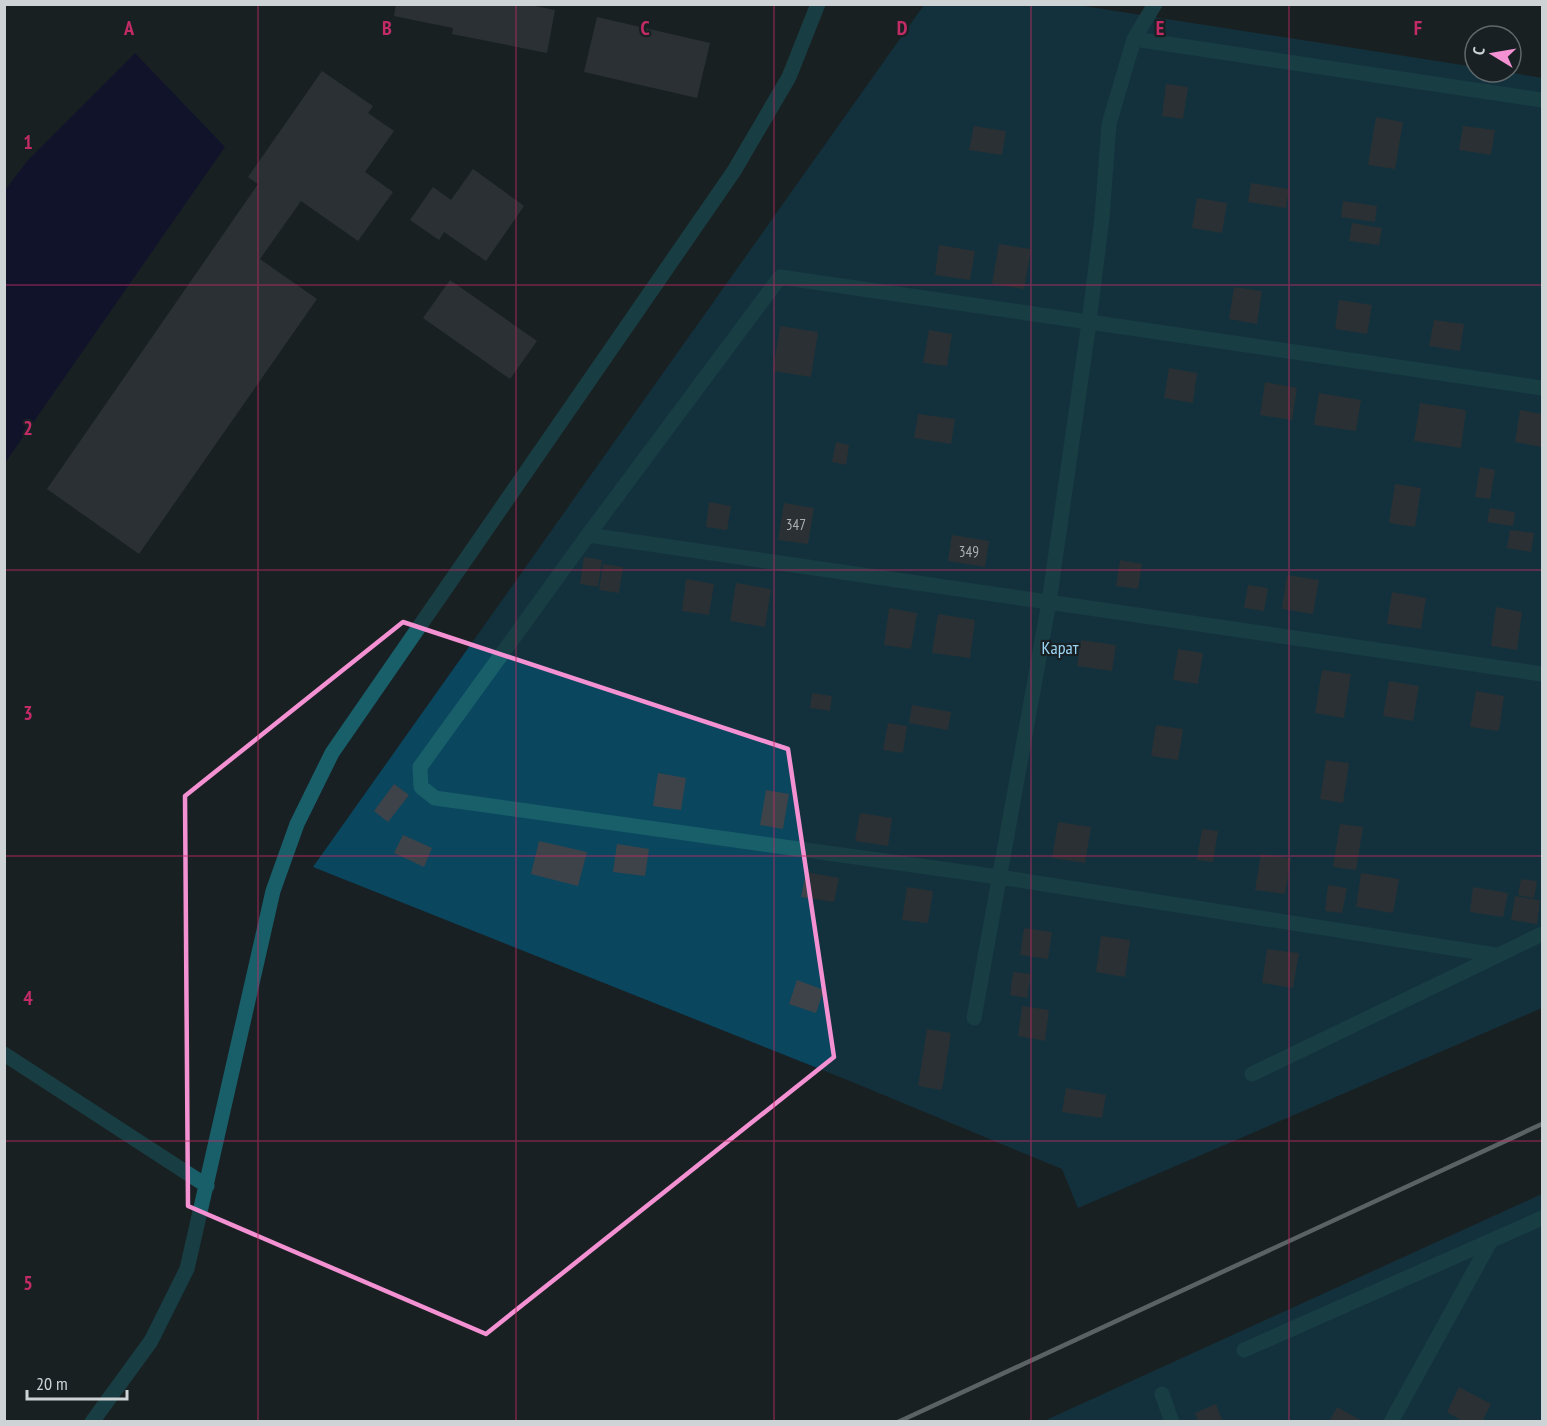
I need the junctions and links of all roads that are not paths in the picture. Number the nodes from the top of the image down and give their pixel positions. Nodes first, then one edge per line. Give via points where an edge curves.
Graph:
1 (818, 4) edge
2 (1155, 4) edge
3 (1134, 39) junction
4 (1542, 100) edge
5 (1089, 322) junction
6 (1542, 388) edge
7 (588, 535) junction
8 (1049, 602) junction
9 (1542, 674) edge
10 (999, 878) junction
11 (1542, 934) edge
12 (1496, 956) junction
13 (974, 1018) dead end
14 (4, 1054) edge
15 (1252, 1074) dead end
16 (207, 1186) junction
17 (1542, 1218) edge
18 (1490, 1242) junction
19 (1244, 1350) dead end
20 (1162, 1394) dead end
21 (92, 1422) edge
22 (1173, 1422) edge
23 (1391, 1422) edge

1 - 16 lane via 789,77 735,171 332,753 297,824 273,891
2 - 3 lane
3 - 4 lane
3 - 5 lane via 1109,124
5 - 6 lane
5 - 7 lane via 780,277
5 - 8 lane
7 - 8 lane
7 - 10 lane via 420,767 421,787 435,798
8 - 9 lane
8 - 10 lane
10 - 12 lane
10 - 13 lane
11 - 12 lane
12 - 15 lane
14 - 16 lane
16 - 21 lane via 187,1269 150,1341
17 - 18 lane
18 - 19 lane
18 - 23 lane
20 - 22 lane

